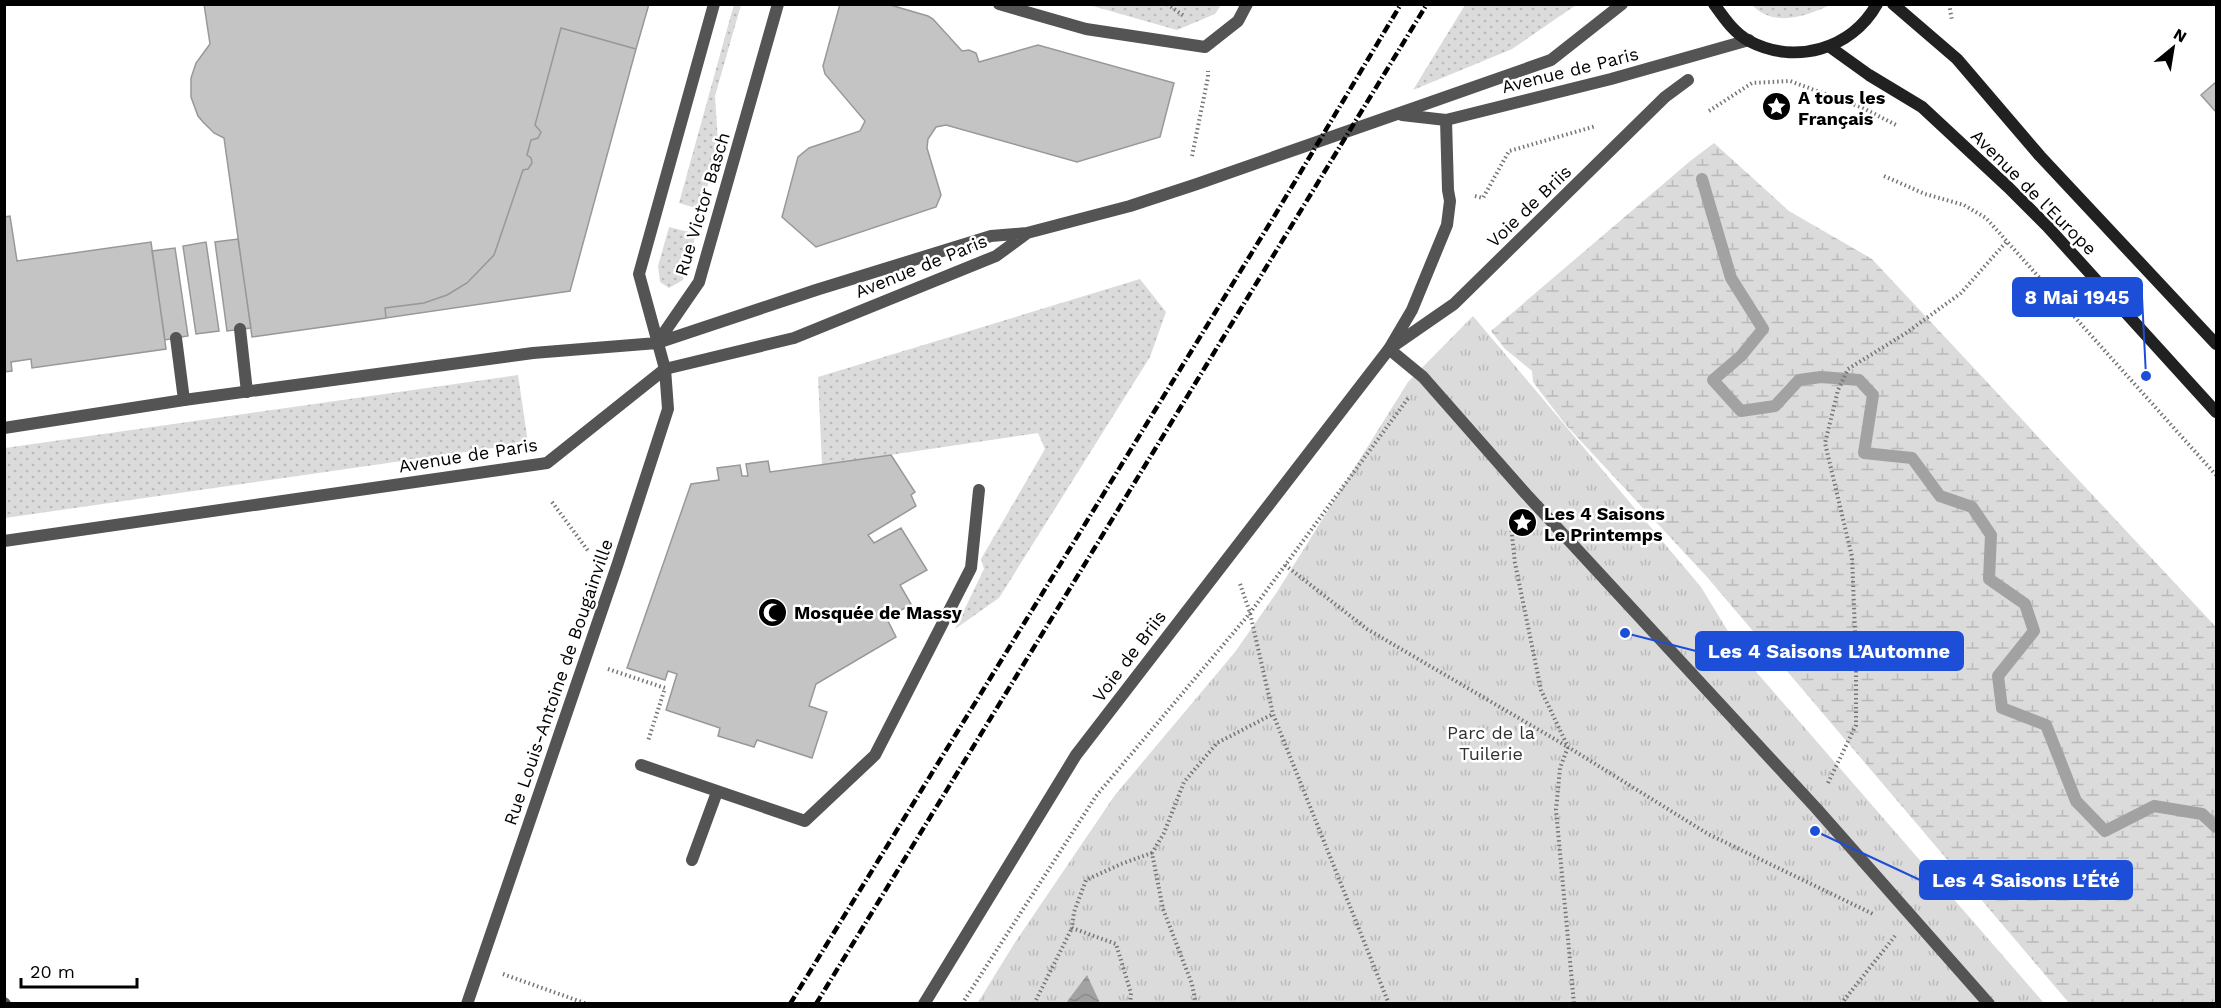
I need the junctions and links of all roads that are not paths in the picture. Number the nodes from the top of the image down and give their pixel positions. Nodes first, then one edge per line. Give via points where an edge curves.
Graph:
1 (714, 4) edge
2 (778, 4) edge
3 (999, 4) edge
4 (1247, 4) edge
5 (1622, 4) edge
6 (1714, 4) edge
7 (1877, 4) edge
8 (1893, 4) edge
9 (1749, 40) junction
10 (1830, 47) junction
11 (1688, 80) dead end
12 (1397, 114) junction
13 (1446, 120) junction
14 (1027, 234) junction
15 (240, 329) dead end
16 (176, 338) dead end
17 (657, 343) junction
18 (2217, 344) edge
19 (1389, 349) junction
20 (665, 369) junction
21 (247, 392) junction
22 (184, 400) junction
23 (2217, 412) edge
24 (4, 428) edge
25 (979, 490) dead end
26 (4, 541) edge
27 (641, 765) road end
28 (717, 792) junction
29 (692, 860) dead end
30 (467, 1004) edge
31 (924, 1004) edge
32 (1989, 1004) edge

1 - 17 street via 639,274
2 - 17 street, Rue Victor Basch via 699,282
3 - 4 street via 1086,29 1204,47 1238,21
5 - 12 street, Avenue de Paris via 1551,60
6 - 9 main road via 1728,24
7 - 10 main road via 1852,35
8 - 18 main road, Avenue de l'Europe via 1957,59 2040,156
9 - 10 main road via 1780,52 1805,53
9 - 13 street, Avenue de Paris
10 - 23 main road, Avenue de l'Europe via 1922,107 2008,187
11 - 19 street, Voie de Briis via 1665,97 1454,304
12 - 13 street, Avenue de Paris
12 - 14 street, Avenue de Paris via 1130,206
13 - 19 street, Voie de Briis via 1450,201 1447,225 1412,310
14 - 17 street, Avenue de Paris via 991,236
14 - 20 street, Avenue de Paris via 996,256 794,338
15 - 21 street
16 - 22 street
17 - 20 street, Rue Louis-Antoine de Bougainville
17 - 21 street, Avenue de Paris via 533,353
19 - 31 street, Voie de Briis via 1076,755
19 - 32 street via 1423,377
20 - 26 street, Avenue de Paris via 547,463
20 - 30 street, Rue Louis-Antoine de Bougainville via 668,410
21 - 22 street, Avenue de Paris
22 - 24 street, Avenue de Paris
25 - 28 street via 971,568 875,755 805,821
27 - 28 street
28 - 29 street

